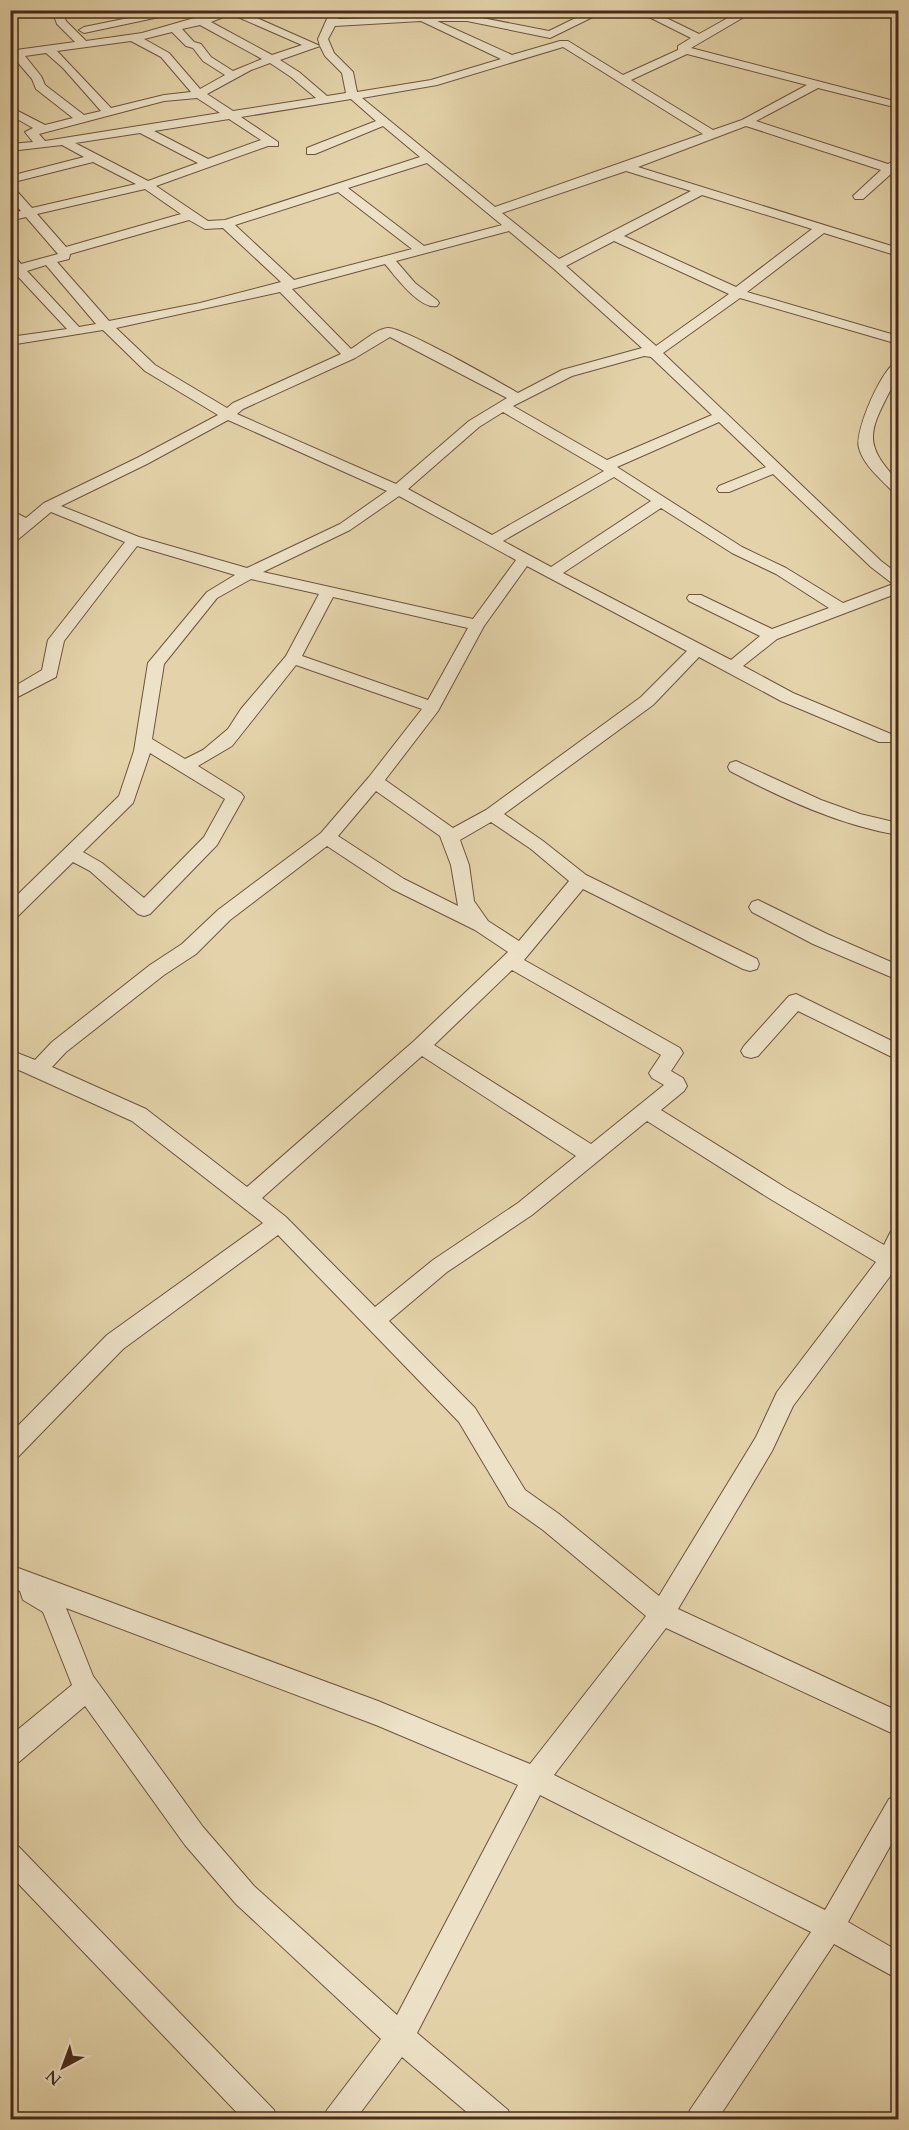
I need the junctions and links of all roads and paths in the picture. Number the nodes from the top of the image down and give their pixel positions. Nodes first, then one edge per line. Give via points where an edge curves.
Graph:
1 (57, 10) edge
2 (187, 10) edge
3 (337, 10) edge
4 (491, 10) edge
5 (602, 10) edge
6 (640, 10) edge
7 (37, 11) edge
8 (229, 11) edge
9 (747, 11) edge
10 (10, 15) edge
11 (421, 15) edge
12 (467, 18) junction
13 (202, 21) junction
14 (330, 23) junction
15 (174, 27) junction
16 (71, 32) junction
17 (53, 35) dead end
18 (132, 37) junction
19 (701, 39) junction
20 (82, 43) junction
21 (311, 45) junction
22 (48, 49) junction
23 (325, 49) junction
24 (683, 49) junction
25 (199, 51) junction
26 (13, 54) edge
27 (165, 55) junction
28 (273, 58) junction
29 (511, 59) junction
30 (234, 76) junction
31 (623, 79) junction
32 (815, 85) junction
33 (199, 94) junction
34 (352, 95) junction
35 (323, 99) junction
36 (898, 105) edge
37 (109, 112) junction
38 (13, 113) edge
39 (228, 114) junction
40 (82, 118) junction
41 (385, 121) junction
42 (746, 122) junction
43 (62, 125) junction
44 (140, 128) junction
45 (43, 129) junction
46 (711, 134) junction
47 (82, 138) junction
48 (63, 141) junction
49 (42, 145) junction
50 (10, 147) edge
51 (310, 151) dead end
52 (95, 158) junction
53 (430, 158) junction
54 (207, 163) junction
55 (626, 167) junction
56 (896, 167) edge
57 (10, 180) edge
58 (147, 185) junction
59 (339, 187) junction
60 (10, 191) edge
61 (700, 191) junction
62 (859, 196) dead end
63 (496, 212) junction
64 (29, 213) junction
65 (189, 216) junction
66 (10, 217) edge
67 (226, 224) junction
68 (512, 226) junction
69 (822, 228) junction
70 (614, 236) junction
71 (421, 250) junction
72 (63, 252) junction
73 (898, 252) edge
74 (387, 259) junction
75 (49, 261) junction
76 (14, 265) edge
77 (558, 265) junction
78 (286, 285) junction
79 (738, 293) junction
80 (432, 303) dead end
81 (10, 323) edge
82 (106, 326) junction
83 (77, 332) junction
84 (898, 340) edge
85 (17, 341) edge
86 (655, 353) junction
87 (350, 355) junction
88 (898, 365) edge
89 (519, 399) junction
90 (503, 406) junction
91 (228, 415) junction
92 (721, 416) junction
93 (775, 468) junction
94 (610, 469) junction
95 (724, 489) dead end
96 (898, 489) edge
97 (398, 490) junction
98 (661, 501) junction
99 (49, 506) junction
100 (10, 514) edge
101 (27, 525) junction
102 (10, 539) edge
103 (134, 540) junction
104 (492, 541) junction
105 (524, 558) junction
106 (251, 572) junction
107 (552, 573) junction
108 (898, 581) edge
109 (898, 588) edge
110 (328, 591) junction
111 (695, 598) dead end
112 (840, 608) junction
113 (477, 625) junction
114 (771, 634) junction
115 (696, 651) junction
116 (293, 658) junction
117 (732, 667) junction
118 (10, 696) edge
119 (432, 707) junction
120 (885, 738) dead end
121 (143, 741) junction
122 (184, 766) junction
123 (736, 767) dead end
124 (375, 781) junction
125 (492, 814) junction
126 (898, 829) edge
127 (327, 837) junction
128 (450, 838) junction
129 (73, 854) junction
130 (580, 880) junction
131 (758, 907) dead end
132 (10, 914) edge
133 (482, 926) junction
134 (516, 956) junction
135 (750, 964) dead end
136 (898, 973) edge
137 (421, 1046) junction
138 (751, 1051) dead end
139 (898, 1053) edge
140 (10, 1057) edge
141 (39, 1070) junction
142 (647, 1111) junction
143 (593, 1156) junction
144 (249, 1197) junction
145 (279, 1223) junction
146 (893, 1248) edge
147 (375, 1320) junction
148 (10, 1450) edge
149 (10, 1578) edge
150 (662, 1614) junction
151 (87, 1689) junction
152 (898, 1724) edge
153 (10, 1753) edge
154 (535, 1779) junction
155 (898, 1808) edge
156 (10, 1856) edge
157 (830, 1927) junction
158 (898, 1966) edge
159 (400, 2037) junction
160 (264, 2120) edge
161 (337, 2120) edge
162 (498, 2120) edge
163 (700, 2120) edge

1 - 16 street via 61,22
2 - 16 street
3 - 14 street
4 - 12 street
5 - 12 street via 550,35
6 - 19 street
7 - 10 street
8 - 13 street
8 - 21 street
9 - 19 street
11 - 12 street
11 - 14 street
11 - 29 street
13 - 15 street
13 - 28 street
14 - 23 street via 323,39
15 - 18 street
15 - 25 street
16 - 17 street
16 - 20 street
18 - 20 street
18 - 27 street
19 - 24 street
20 - 22 street
21 - 23 street
21 - 28 street
22 - 26 street
22 - 37 street
23 - 34 street via 347,72
24 - 31 street
24 - 32 street
25 - 27 street
25 - 30 street
26 - 40 street via 40,87
27 - 33 street
28 - 30 street
28 - 35 street via 307,82
29 - 31 street via 564,43
29 - 34 street via 433,83
30 - 33 street
31 - 46 street
32 - 36 street
32 - 42 street
33 - 37 street
33 - 39 street
34 - 35 street
34 - 41 street
35 - 39 street
37 - 40 street
38 - 45 street
39 - 44 street
39 - 54 street via 272,142
40 - 43 street
41 - 51 street
41 - 53 street
42 - 46 street
42 - 56 street
43 - 45 street
43 - 47 street
44 - 47 street
44 - 54 street
45 - 49 street via 31,132
46 - 55 street
47 - 48 street
48 - 49 street
48 - 52 street
49 - 50 street
52 - 57 street
52 - 58 street
53 - 59 street
53 - 63 street
54 - 58 street
55 - 61 street
55 - 63 street
56 - 62 street
58 - 64 street
58 - 65 street
59 - 67 street
59 - 71 street
60 - 64 street
61 - 69 street
61 - 70 street
63 - 68 street
64 - 66 street
64 - 72 street
65 - 67 street via 205,225
65 - 72 street
67 - 78 street
68 - 71 street
68 - 77 street
69 - 73 street
69 - 79 street
70 - 77 street
70 - 79 street
71 - 74 street
72 - 75 street via 65,256
74 - 78 street
74 - 80 street via 410,286
75 - 76 street
75 - 82 street
76 - 83 street
77 - 86 street
78 - 82 street
78 - 87 street via 310,317
79 - 84 street
79 - 86 street
81 - 85 street
82 - 83 street
82 - 91 street via 150,368
83 - 85 street
86 - 89 street via 644,352 567,373
86 - 92 street
87 - 89 street via 389,332
87 - 91 street via 238,406
88 - 96 street via 882,392 865,444 870,457
89 - 90 street
90 - 94 street
90 - 97 street via 474,424
91 - 97 street
91 - 99 street
92 - 93 street
92 - 94 street
93 - 95 street
93 - 108 street
94 - 98 street
94 - 104 street
97 - 104 street
97 - 106 street via 345,527
98 - 107 street
98 - 112 street via 737,550 781,571
99 - 101 street
99 - 103 street
100 - 101 street
101 - 102 street
103 - 106 street via 225,568
103 - 118 street via 56,640 50,674
104 - 105 street
105 - 107 street
105 - 113 street
106 - 110 street
106 - 121 street via 212,595 156,663
107 - 115 street
109 - 112 street
110 - 113 street
110 - 116 street
111 - 114 street
112 - 114 street
113 - 119 street
114 - 117 street
115 - 117 street
115 - 125 street via 646,701
116 - 119 street
116 - 122 street via 226,742
117 - 120 street via 788,697
119 - 124 street
121 - 122 street
121 - 129 street via 127,799
122 - 129 street via 235,797 211,841 144,909 96,867
123 - 126 street via 778,790 859,822
124 - 127 street
124 - 128 street
125 - 128 street
125 - 130 street
127 - 133 street via 398,884
127 - 141 street via 224,915 189,949 59,1047
128 - 133 street via 460,866 465,902
129 - 132 street
130 - 134 street
130 - 135 street
131 - 136 street
133 - 134 street
134 - 137 street
134 - 142 street via 673,1053 659,1073 677,1086
137 - 143 street
137 - 144 street
138 - 139 street via 796,1001
140 - 141 street
141 - 144 street via 139,1115
142 - 143 street
142 - 146 street via 779,1194
143 - 147 street via 525,1209 440,1266
144 - 145 street
145 - 147 street
145 - 148 street via 116,1342
146 - 150 street via 883,1269 785,1399 764,1444
147 - 150 street via 467,1415 517,1498
149 - 151 street via 52,1604
149 - 154 street via 378,1713
150 - 152 street
150 - 154 street
151 - 153 street
151 - 159 street via 194,1836 245,1895
154 - 157 street
154 - 159 street
155 - 157 street
156 - 160 street
157 - 158 street
157 - 163 street
159 - 161 street
159 - 162 street

